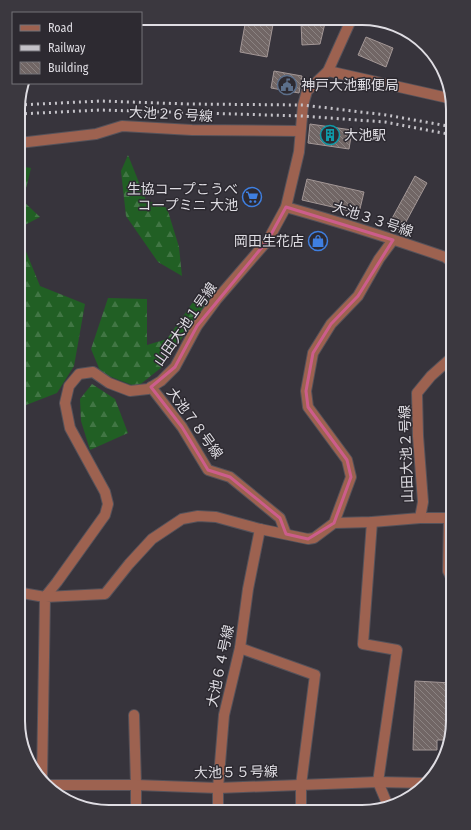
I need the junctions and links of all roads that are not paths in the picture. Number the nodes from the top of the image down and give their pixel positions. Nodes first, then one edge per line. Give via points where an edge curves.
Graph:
1 (349, 25) edge
2 (328, 70) junction
3 (445, 97) edge
4 (300, 131) junction
5 (25, 142) edge
6 (286, 207) junction
7 (393, 240) junction
8 (446, 258) edge
9 (446, 362) edge
10 (151, 387) junction
11 (420, 518) junction
12 (446, 518) edge
13 (372, 522) junction
14 (334, 523) junction
15 (260, 529) junction
16 (286, 534) junction
17 (25, 594) edge
18 (45, 597) junction
19 (240, 648) junction
20 (134, 715) dead end
21 (42, 772) edge
22 (378, 782) junction
23 (418, 783) edge
24 (55, 785) edge
25 (136, 785) junction
26 (301, 785) junction
27 (218, 788) junction
28 (386, 802) edge
29 (136, 805) edge
30 (218, 805) edge
31 (301, 805) edge

1 - 2 street, 山田大池１号線
2 - 3 street
2 - 4 street, 山田大池１号線 via 307,90 302,105
4 - 5 street, 大池２６号線 via 192,130 122,126 96,134
4 - 6 street, 山田大池１号線 via 299,152
6 - 7 street, 大池３３号線
6 - 10 street, 山田大池１号線 via 268,240 197,326 174,367 161,381
7 - 8 street, 大池３３号線
7 - 14 street via 379,258 358,296 331,324 313,353 306,391 308,407 347,460 351,477
9 - 11 street, 山田大池２号線 via 417,393 423,502
10 - 16 street, 大池７８号線 via 182,427 208,470 230,477 280,518
10 - 18 street, 山田大池１号線 via 130,391 109,383 94,372 79,374 69,386 65,403 70,428 105,492 108,504 104,515
11 - 12 street
11 - 13 street, 山田大池２号線
13 - 14 street, 山田大池２号線
13 - 22 street via 363,644 397,650
14 - 16 street via 314,538
15 - 16 street
15 - 18 street via 216,517 198,516 182,519 152,539 105,594
15 - 19 street, 大池６４号線
17 - 18 street
18 - 21 street
19 - 26 street via 315,675
19 - 27 street, 大池６４号線 via 224,715
20 - 25 street
22 - 23 street, 大池５５号線
22 - 26 street, 大池５５号線
22 - 28 street
24 - 25 street, 大池５５号線
25 - 27 street, 大池５５号線
25 - 29 street
26 - 27 street, 大池５５号線
26 - 31 street
27 - 30 street, 大池６４号線

